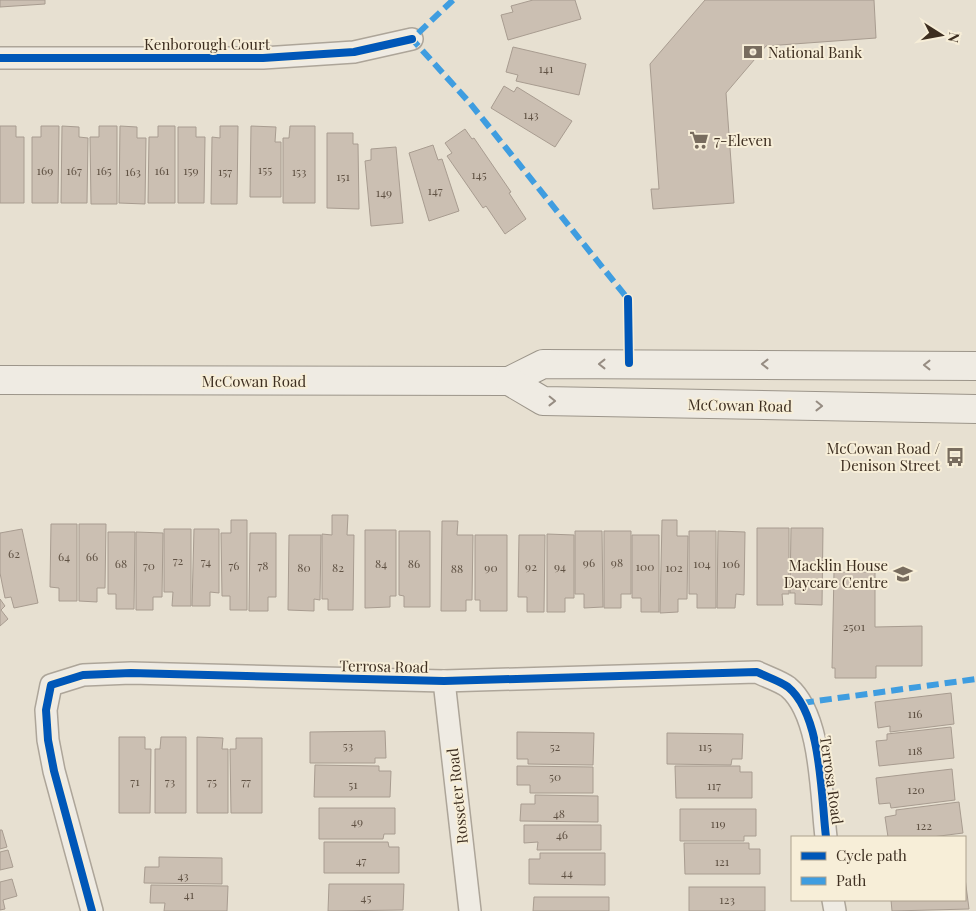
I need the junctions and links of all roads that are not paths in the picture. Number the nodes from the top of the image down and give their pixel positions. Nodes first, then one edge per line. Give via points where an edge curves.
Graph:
1 (412, 39) dead end
2 (0, 58) edge
3 (976, 366) edge
4 (0, 380) edge
5 (509, 381) junction
6 (976, 410) edge
7 (444, 681) junction
8 (826, 836) edge
9 (92, 911) edge
10 (470, 911) edge

1 - 2 street, Kenborough Court via 354,52 263,58
3 -> 5 main road, McCowan Road via 543,364
4 - 5 main road, McCowan Road
5 -> 6 main road, McCowan Road via 543,401
7 - 8 street, Terrosa Road via 757,672 788,687 802,703 812,731
7 - 9 street, Terrosa Road via 131,673 83,675 51,685 46,710 48,740
7 - 10 street, Rosseter Road

